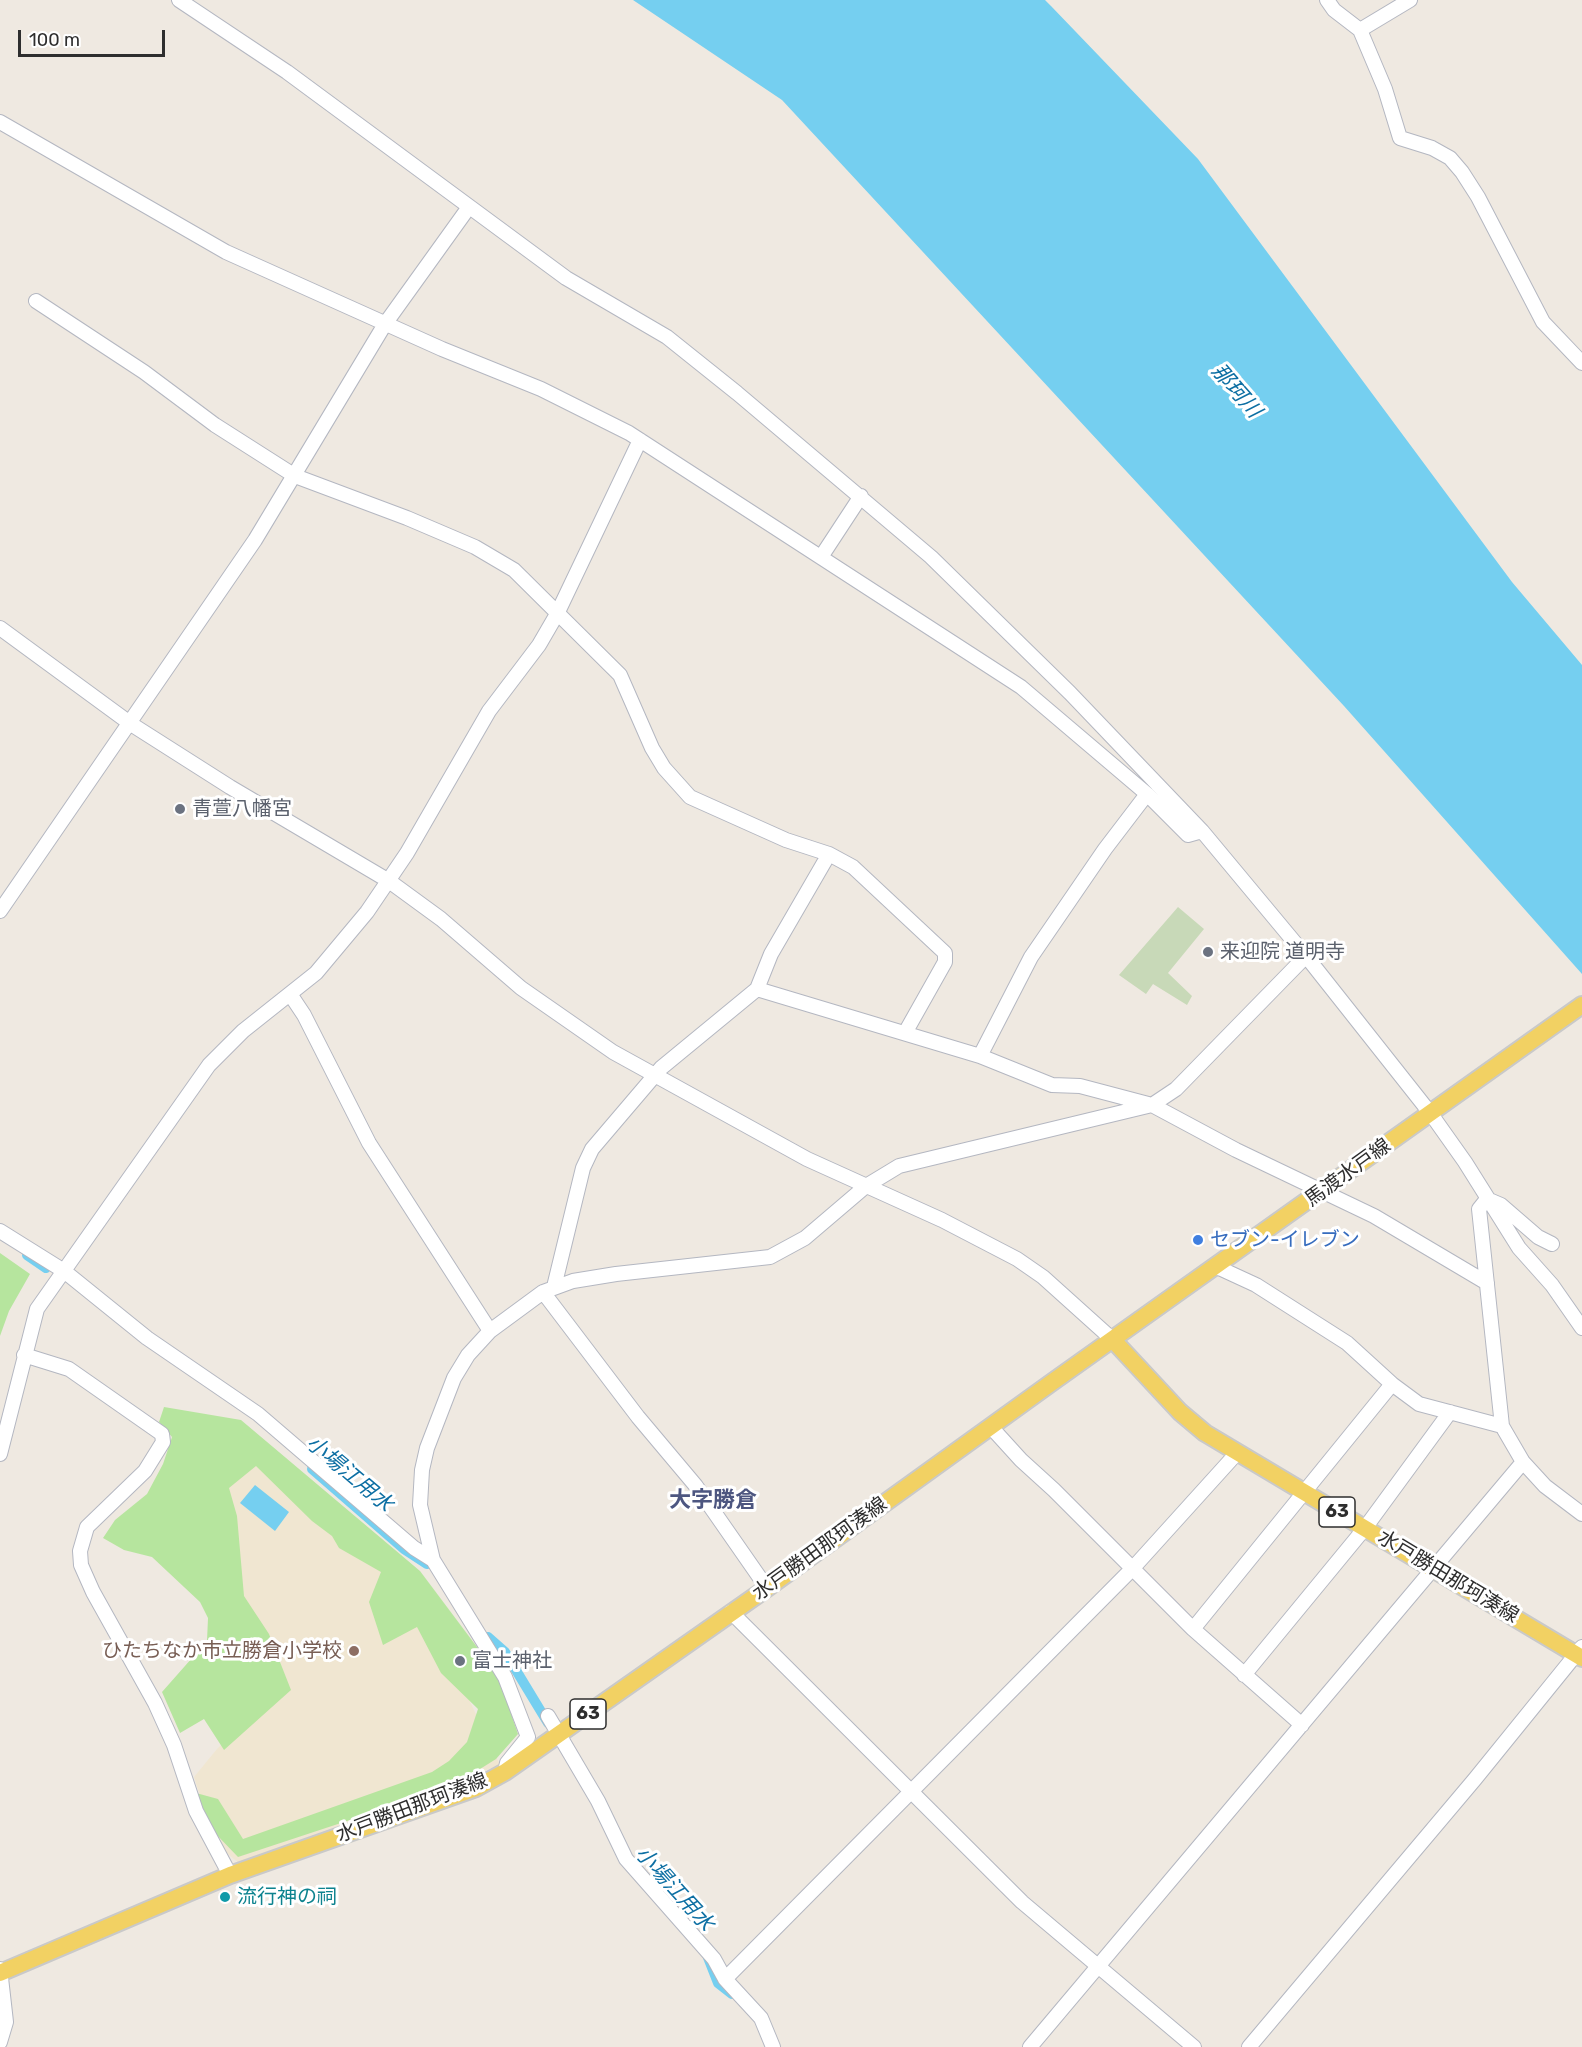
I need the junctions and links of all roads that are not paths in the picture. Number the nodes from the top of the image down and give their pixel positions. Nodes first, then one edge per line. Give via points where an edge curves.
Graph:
1 (179, 0) edge
2 (1327, 0) edge
3 (1410, 0) edge
4 (1360, 30) junction
5 (0, 122) edge
6 (469, 207) junction
7 (36, 301) dead end
8 (385, 324) junction
9 (1582, 363) edge
10 (640, 441) junction
11 (295, 476) junction
12 (861, 496) junction
13 (820, 557) junction
14 (557, 614) junction
15 (0, 628) edge
16 (131, 724) junction
17 (1147, 794) junction
18 (1202, 831) junction
19 (829, 854) junction
20 (389, 881) junction
21 (0, 911) edge
22 (1306, 956) junction
23 (757, 988) junction
24 (290, 994) junction
25 (1576, 1010) edge
26 (905, 1033) junction
27 (980, 1056) junction
28 (655, 1076) junction
29 (1152, 1105) junction
30 (1431, 1114) junction
31 (866, 1186) junction
32 (1322, 1191) junction
33 (1487, 1199) junction
34 (0, 1231) edge
35 (1552, 1244) dead end
36 (1217, 1267) junction
37 (64, 1271) junction
38 (1487, 1283) junction
39 (548, 1289) junction
40 (1582, 1328) edge
41 (490, 1330) junction
42 (1113, 1340) junction
43 (24, 1355) junction
44 (1392, 1384) junction
45 (1450, 1412) junction
46 (991, 1426) junction
47 (1502, 1426) junction
48 (1237, 1453) junction
49 (0, 1454) edge
50 (1523, 1462) junction
51 (1305, 1493) junction
52 (1582, 1514) edge
53 (1365, 1528) junction
54 (433, 1560) junction
55 (1133, 1568) junction
56 (1434, 1569) junction
57 (767, 1588) junction
58 (732, 1612) junction
59 (1193, 1629) junction
60 (1580, 1653) edge
61 (1244, 1675) junction
62 (548, 1716) dead end
63 (1302, 1725) junction
64 (560, 1734) junction
65 (505, 1772) junction
66 (910, 1793) junction
67 (230, 1875) junction
68 (1097, 1967) junction
69 (0, 1972) edge
70 (725, 1979) junction
71 (0, 2042) edge
72 (773, 2047) edge
73 (1030, 2047) edge
74 (1194, 2047) edge
75 (1249, 2047) edge

1 - 6 street via 287,72
2 - 4 street
3 - 4 street
4 - 9 street via 1400,138 1432,148 1450,158 1462,172 1538,315
5 - 8 street via 226,252
6 - 8 street
6 - 12 street via 566,278 667,338
7 - 11 street
8 - 10 street via 541,389
8 - 11 street
10 - 13 street
10 - 14 street
11 - 14 street via 475,547 514,570
11 - 16 street
12 - 13 street
12 - 18 street via 1000,623
13 - 17 street via 1021,687
14 - 19 street via 620,675 652,748 690,797
14 - 20 street via 539,645 489,711
15 - 16 street
16 - 20 street
16 - 21 street
17 - 18 street via 1188,835
17 - 27 street via 1031,957
18 - 22 street
19 - 23 street via 771,954
19 - 26 street via 853,867 945,952 945,962
20 - 24 street via 316,973
20 - 28 street via 556,1015
22 - 29 street via 1206,1060 1176,1089
22 - 30 street
23 - 26 street
23 - 28 street
24 - 37 street via 243,1031 209,1065
24 - 41 street via 304,1014 369,1143
25 - 30 main road, 馬渡水戸線
26 - 27 street
27 - 29 street via 1052,1085 1080,1086
28 - 31 street via 807,1159
28 - 39 street via 592,1149
29 - 31 street via 899,1166
29 - 32 street
30 - 32 main road, 馬渡水戸線
30 - 33 street
31 - 39 street via 805,1238 771,1257 598,1276
31 - 42 street via 1017,1259 1043,1277
32 - 36 main road, 馬渡水戸線
32 - 38 street via 1418,1240
33 - 35 street via 1501,1205
33 - 38 street via 1479,1209
33 - 40 street via 1519,1248 1552,1285
34 - 37 street
36 - 42 main road, 馬渡水戸線
36 - 44 street via 1257,1285 1347,1343
37 - 43 street via 37,1310
37 - 54 street via 147,1338 258,1414
38 - 47 street
39 - 41 street
39 - 57 street via 638,1417 696,1486
41 - 54 street via 454,1378 422,1470 420,1505
42 - 46 main road, 水戸勝田那珂湊線 / 63
42 - 48 main road, 水戸勝田那珂湊線 / 63 via 1190,1422
43 - 49 street
43 - 67 street via 69,1369 162,1434 163,1442 136,1482 87,1527 80,1551 81,1564 155,1703 174,1744 196,1811
44 - 45 street via 1419,1404
44 - 51 street
45 - 47 street
45 - 53 street
46 - 55 street
46 - 57 main road, 水戸勝田那珂湊線 / 63
47 - 50 street
48 - 51 main road, 水戸勝田那珂湊線 / 63
48 - 55 street
50 - 52 street via 1545,1486
50 - 56 street
51 - 53 main road, 水戸勝田那珂湊線 / 63
51 - 59 street
53 - 56 main road, 水戸勝田那珂湊線 / 63
53 - 61 street
54 - 65 street via 505,1677 528,1737 507,1762
55 - 59 street
55 - 66 street
56 - 60 main road, 水戸勝田那珂湊線 / 63
56 - 63 street
57 - 58 main road, 水戸勝田那珂湊線 / 63
58 - 64 main road, 水戸勝田那珂湊線 / 63
58 - 66 street
59 - 61 street
60 - 75 street
61 - 63 street
62 - 64 street
63 - 68 street
64 - 65 main road, 水戸勝田那珂湊線 / 63
64 - 70 street via 626,1859 714,1959
65 - 67 main road, 水戸勝田那珂湊線 / 63 via 476,1788
66 - 68 street via 1022,1902
66 - 70 street
67 - 69 main road, 水戸勝田那珂湊線 / 63
68 - 73 street
68 - 74 street
69 - 71 street via 6,2022
70 - 72 street via 761,2018

